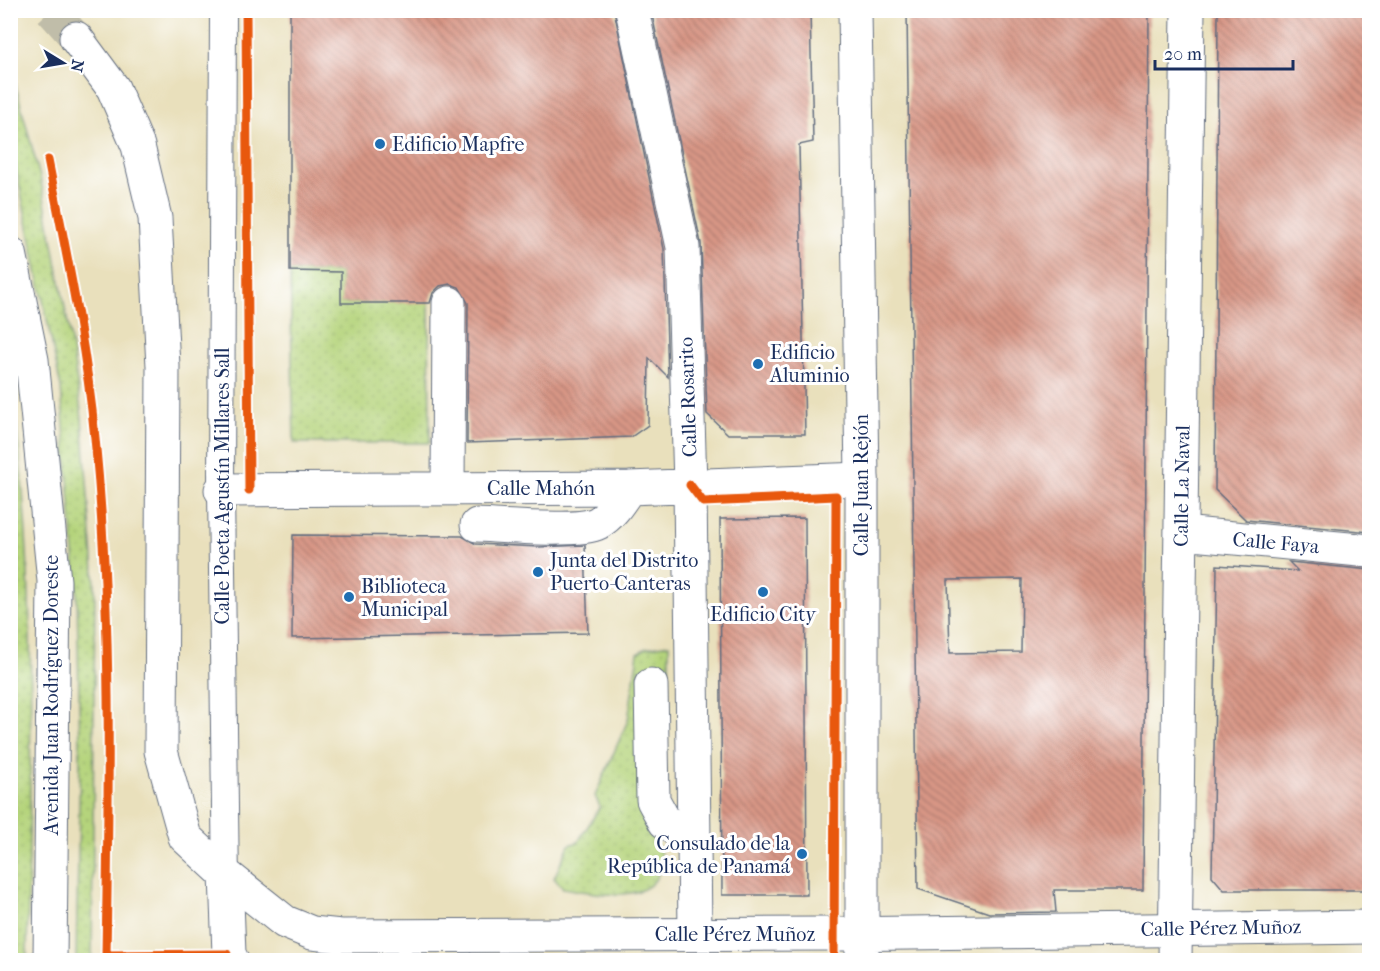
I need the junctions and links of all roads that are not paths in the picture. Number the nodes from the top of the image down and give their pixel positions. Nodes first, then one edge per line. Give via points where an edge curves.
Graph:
1 (223, 10) edge
2 (632, 10) edge
3 (855, 10) edge
4 (1188, 10) edge
5 (76, 38) tunnel mouth
6 (10, 253) edge
7 (449, 303) dead end
8 (862, 479) junction
9 (690, 485) junction
10 (629, 488) junction
11 (448, 489) junction
12 (220, 490) junction
13 (477, 525) dead end
14 (1182, 533) junction
15 (1370, 551) edge
16 (651, 686) dead end
17 (695, 843) junction
18 (226, 875) junction
19 (1370, 927) edge
20 (1175, 928) junction
21 (695, 933) junction
22 (862, 947) edge
23 (50, 960) edge
24 (230, 960) edge
25 (1175, 960) edge

1 - 12 lane, Calle Poeta Agustín Millares Sall
2 - 9 main road, Calle Rosarito via 683,247
3 - 8 main road, Calle Juan Rejón
4 - 14 main road, Calle La Naval
5 - 18 main road, Calle Pérez Muñoz via 113,88 138,146 155,218 163,366 161,751 185,837
6 - 23 main road, Avenida Juan Rodríguez Doreste via 32,360 54,581
7 - 11 main road
8 - 9 main road, Calle Mahón
8 - 22 main road, Calle Juan Rejón
9 - 10 main road, Calle Mahón
9 - 17 main road, Calle Rosarito
10 - 11 main road, Calle Mahón
10 - 13 main road via 614,510 597,524
11 - 12 main road, Calle Mahón
12 - 18 lane, Calle Poeta Agustín Millares Sall
14 - 15 main road, Calle Faya
14 - 20 main road, Calle La Naval
16 - 17 main road via 653,800 665,822
17 - 21 main road, Calle Rosarito
18 - 21 main road, Calle Pérez Muñoz via 285,922 312,933
18 - 24 main road
19 - 20 main road, Calle Pérez Muñoz
20 - 22 main road, Calle Pérez Muñoz
20 - 25 main road, Calle La Naval
21 - 22 main road, Calle Pérez Muñoz

